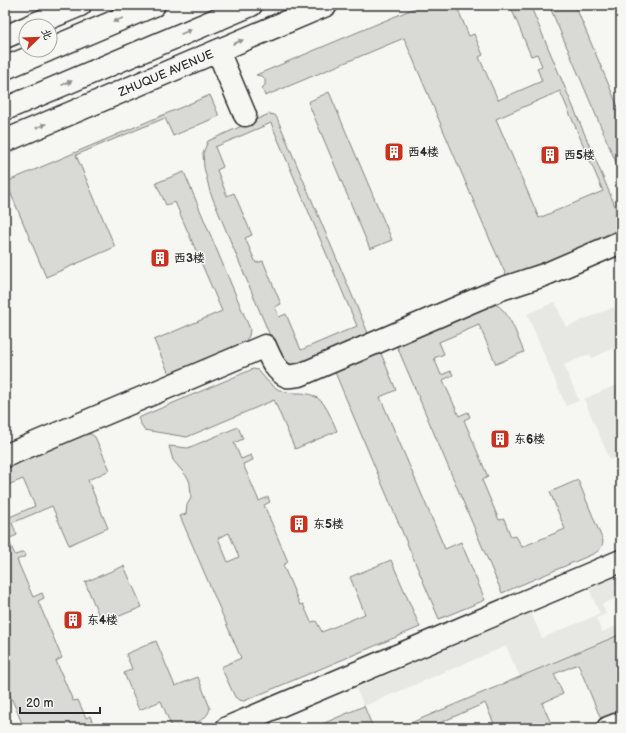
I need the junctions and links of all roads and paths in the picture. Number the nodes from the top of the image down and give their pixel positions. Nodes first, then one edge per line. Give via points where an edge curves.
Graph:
1 (80, 5) edge
2 (154, 5) edge
3 (251, 5) edge
4 (326, 5) edge
5 (49, 18) edge
6 (18, 31) edge
7 (5, 37) edge
8 (58, 46) edge
9 (218, 51) junction
10 (29, 58) edge
11 (5, 68) edge
12 (5, 109) edge
13 (245, 115) dead end
14 (5, 141) edge
15 (621, 242) edge
16 (5, 456) edge
17 (621, 561) edge
18 (621, 723) edge
19 (227, 728) edge
20 (608, 728) edge

1 - 5 street
2 -> 8 street
12 -> 3 street
9 -> 4 street, ZHUQUE AVENUE
6 - 7 street
9 - 13 street
14 -> 9 street, ZHUQUE AVENUE
10 - 11 street
15 - 16 street via 300,375 289,376 279,371 265,346
17 - 19 street
18 - 20 street

